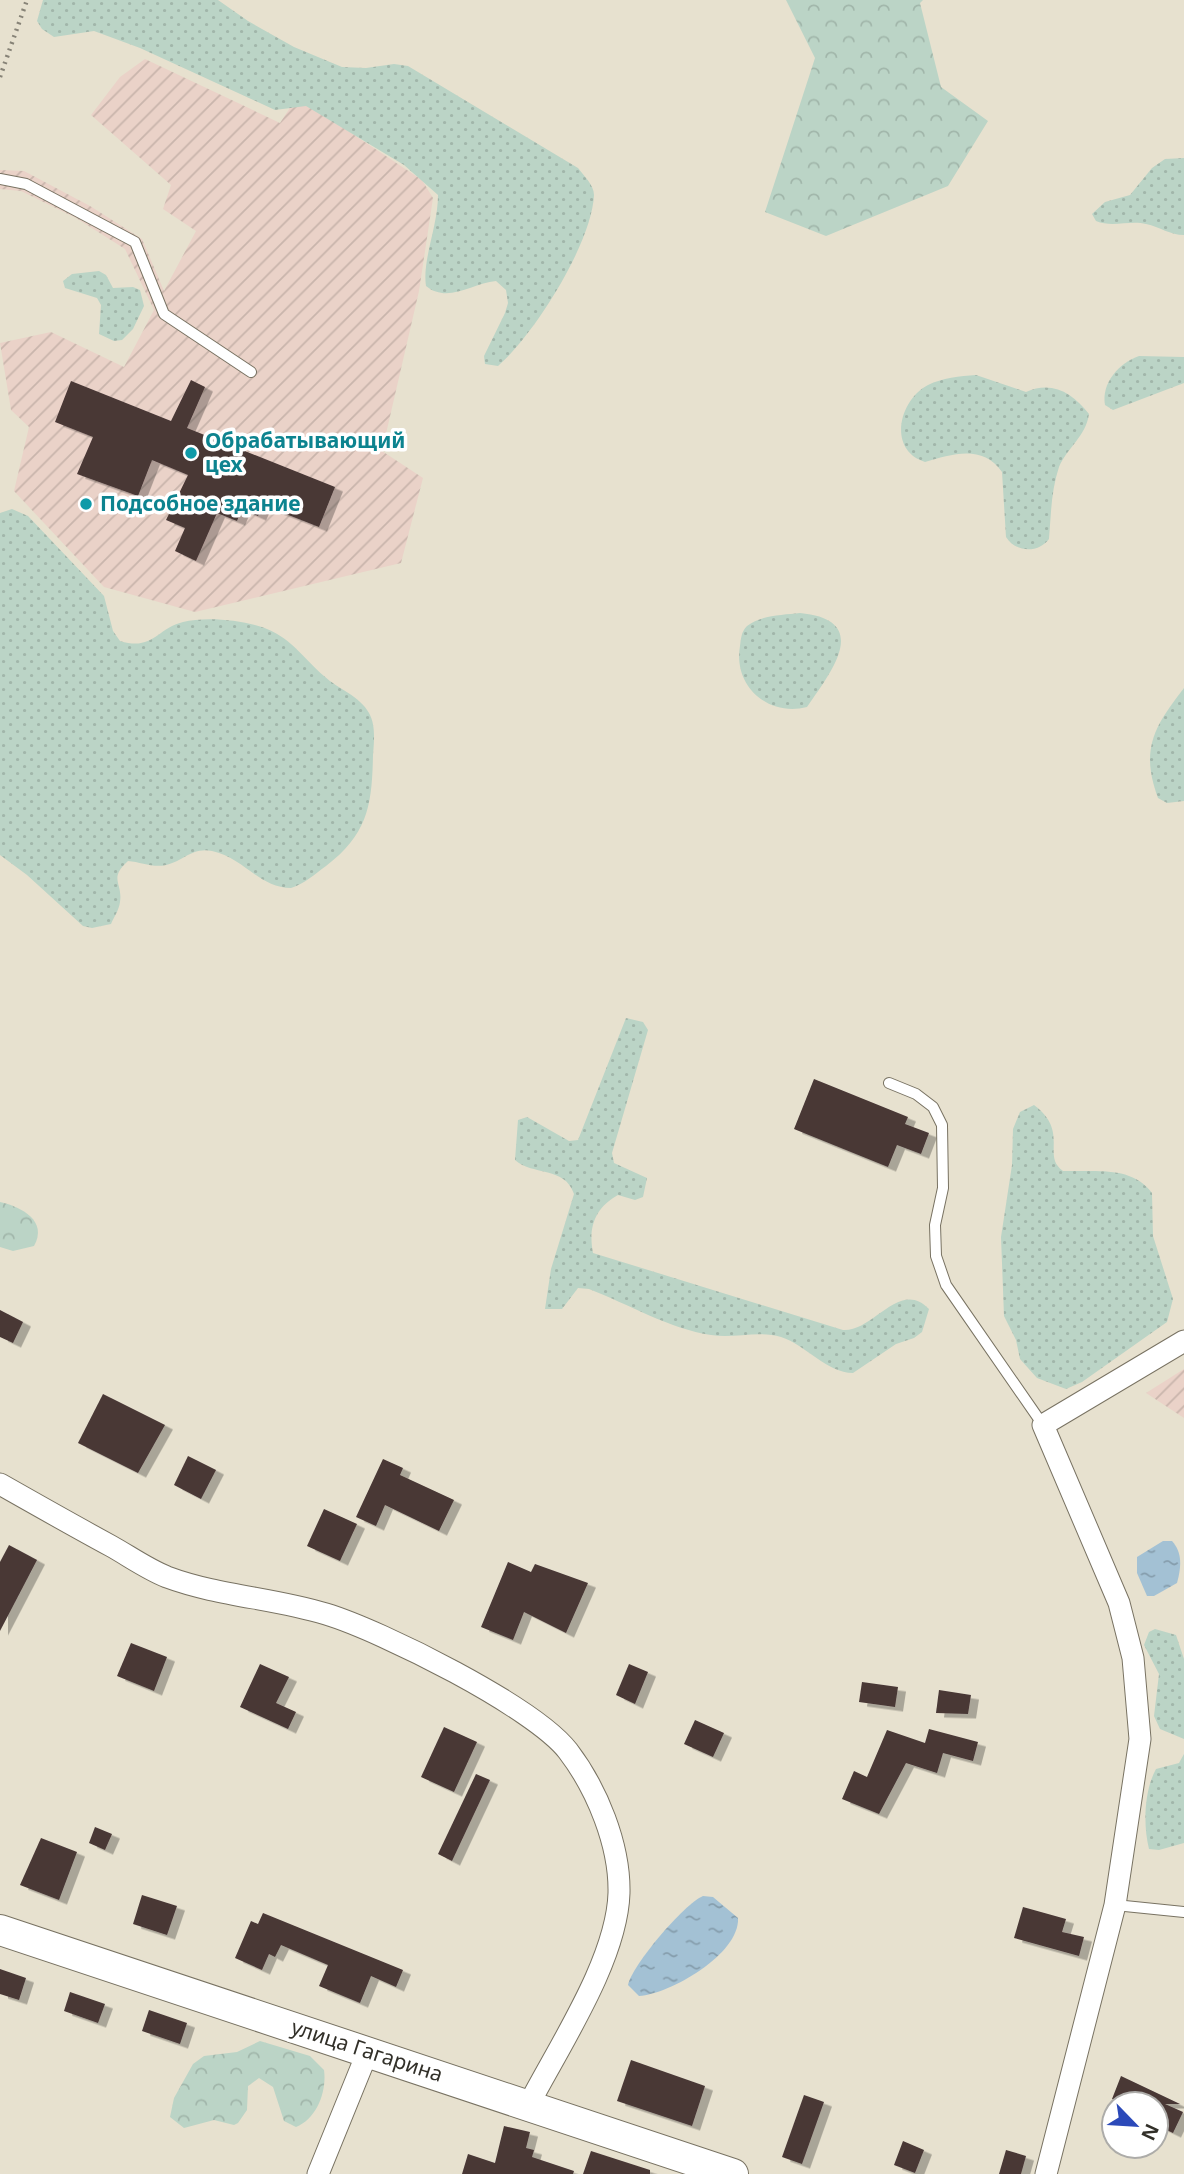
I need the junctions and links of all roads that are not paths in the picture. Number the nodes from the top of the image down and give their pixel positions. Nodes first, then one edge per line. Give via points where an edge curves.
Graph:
1 (0, 179) edge
2 (251, 372) dead end
3 (890, 1083) dead end
4 (1184, 1341) edge
5 (1043, 1425) junction
6 (0, 1485) edge
7 (1115, 1905) junction
8 (1184, 1912) edge
9 (0, 1930) edge
10 (368, 2051) junction
11 (528, 2106) junction
12 (318, 2174) edge
13 (733, 2174) edge
14 (1045, 2174) edge

1 - 2 lane via 26,184 135,242 164,314
3 - 5 lane via 933,1107 942,1125 943,1188 935,1225 936,1255 946,1285
4 - 5 street
5 - 7 street via 1119,1603 1133,1658 1140,1739
6 - 11 street via 164,1576 212,1592 325,1614 376,1634 470,1681 544,1727 568,1750 608,1828 619,1893 611,1940
7 - 8 lane
7 - 14 street
9 - 10 main road, улица Гагарина
10 - 11 main road, улица Гагарина
10 - 12 street
11 - 13 main road, улица Гагарина

